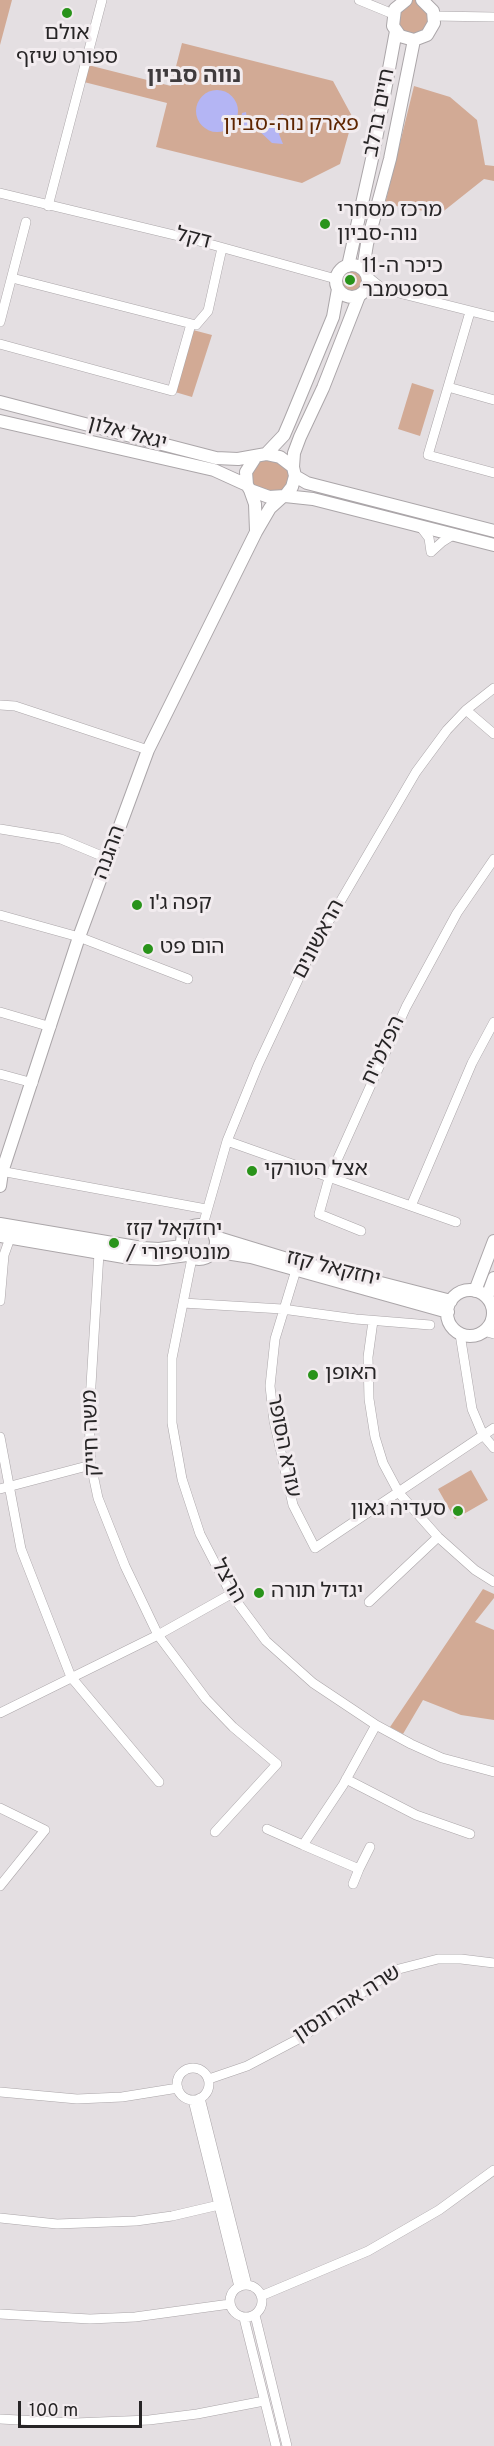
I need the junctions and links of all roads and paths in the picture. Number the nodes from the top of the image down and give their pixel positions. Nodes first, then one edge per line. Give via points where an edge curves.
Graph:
1 (102, 0) edge
2 (359, 0) edge
3 (406, 0) edge
4 (429, 6) edge
5 (393, 14) junction
6 (494, 17) edge
7 (396, 30) junction
8 (414, 40) junction
9 (0, 193) edge
10 (48, 206) junction
11 (26, 222) dead end
12 (222, 248) junction
13 (348, 266) junction
14 (365, 273) junction
15 (12, 278) junction
16 (337, 284) junction
17 (383, 289) junction
18 (362, 294) junction
19 (470, 312) junction
20 (494, 317) edge
21 (0, 322) edge
22 (191, 324) junction
23 (0, 344) edge
24 (448, 387) junction
25 (494, 400) edge
26 (0, 402) edge
27 (0, 421) edge
28 (260, 456) junction
29 (294, 472) junction
30 (494, 472) edge
31 (249, 487) junction
32 (283, 497) junction
33 (420, 526) junction
34 (494, 531) edge
35 (256, 532) junction
36 (453, 535) junction
37 (494, 545) edge
38 (494, 688) edge
39 (0, 705) edge
40 (466, 710) junction
41 (494, 734) edge
42 (148, 750) junction
43 (0, 830) edge
44 (109, 859) junction
45 (494, 859) edge
46 (0, 915) edge
47 (79, 937) junction
48 (188, 979) dead end
49 (0, 1012) edge
50 (494, 1022) edge
51 (51, 1027) junction
52 (0, 1074) edge
53 (33, 1083) junction
54 (227, 1141) junction
55 (1, 1172) edge
56 (329, 1178) junction
57 (0, 1186) edge
58 (411, 1206) junction
59 (206, 1209) junction
60 (456, 1222) dead end
61 (0, 1224) edge
62 (203, 1225) junction
63 (361, 1231) dead end
64 (5, 1237) edge
65 (215, 1237) junction
66 (494, 1241) edge
67 (213, 1251) junction
68 (99, 1253) junction
69 (187, 1253) junction
70 (296, 1270) junction
71 (494, 1278) edge
72 (474, 1291) junction
73 (487, 1297) junction
74 (0, 1301) edge
75 (183, 1303) junction
76 (450, 1307) junction
77 (282, 1309) junction
78 (373, 1321) junction
79 (430, 1325) dead end
80 (489, 1333) edge
81 (460, 1334) junction
82 (494, 1428) edge
83 (483, 1435) junction
84 (0, 1437) edge
85 (494, 1448) edge
86 (91, 1465) junction
87 (4, 1488) edge
88 (399, 1493) junction
89 (438, 1537) junction
90 (494, 1582) edge
91 (231, 1594) junction
92 (369, 1602) dead end
93 (158, 1635) junction
94 (71, 1677) junction
95 (0, 1713) edge
96 (376, 1725) junction
97 (494, 1772) edge
98 (346, 1779) junction
99 (159, 1782) dead end
100 (0, 1808) edge
101 (267, 1829) dead end
102 (215, 1832) dead end
103 (470, 1833) dead end
104 (303, 1845) junction
105 (370, 1847) dead end
106 (359, 1869) junction
107 (353, 1884) dead end
108 (0, 1886) edge
109 (494, 1963) edge
110 (209, 2079) junction
111 (178, 2088) junction
112 (0, 2092) edge
113 (197, 2099) junction
114 (494, 2170) edge
115 (219, 2205) junction
116 (0, 2218) edge
117 (243, 2286) junction
118 (261, 2296) junction
119 (230, 2304) junction
120 (0, 2314) edge
121 (255, 2314) junction
122 (244, 2318) junction
123 (264, 2401) junction
124 (0, 2419) edge
125 (276, 2446) edge
126 (287, 2446) edge

1 - 10 street
2 - 5 street
3 - 5 street
4 - 6 street
4 - 8 street via 432,30
5 - 7 street
7 - 8 street via 400,36
7 - 13 street, חיים ברלב
8 - 14 street, חיים ברלב via 390,159 367,244
9 - 10 street, דקל
10 - 12 street, דקל
11 - 15 street
12 - 16 street, דקל
12 - 22 street via 208,311 196,325
13 - 14 street via 357,266
13 - 16 street via 342,269
14 - 17 street
14 - 18 street
15 - 21 street
15 - 22 street
16 - 18 street via 346,296
16 - 28 street via 333,317 284,435
17 - 18 street
17 - 19 street
18 - 29 street via 300,437 294,453
19 - 20 street
19 - 24 street
22 - 23 street via 172,391
24 - 25 street
24 - 30 street via 428,455
26 - 28 street, יגאל אלון via 216,458
27 - 31 street, יגאל אלון via 214,470
28 - 29 street via 280,457
28 - 31 street via 246,472
29 - 32 street via 292,487
29 - 34 street via 307,483
31 - 32 street via 269,497
31 - 35 street, ההגנה via 255,504
32 - 33 street via 313,499
32 - 35 street, ההגנה via 270,508
33 - 36 street
33 - 36 street via 429,538 431,552
35 - 42 street, ההגנה
36 - 37 street
38 - 40 street, הראשונים
39 - 42 street via 15,706
40 - 41 street
40 - 54 street, הראשונים via 416,772 312,950
42 - 44 street, ההגנה
43 - 44 street via 61,839
44 - 47 street, ההגנה
45 - 56 street, הפלמ"ח via 457,913 406,1007
46 - 47 street
47 - 48 street
47 - 51 street, ההגנה
49 - 51 street
50 - 58 street via 472,1063
51 - 53 street, ההגנה
52 - 53 street
53 - 55 street, ההגנה
54 - 56 street
54 - 59 street, הראשונים
55 - 57 street, ההגנה
55 - 59 street
56 - 58 street
56 - 63 street, הפלמ"ח via 319,1214
58 - 60 street
59 - 62 street, הראשונים
61 - 69 street
62 - 65 street
62 - 69 street via 183,1234
64 - 68 street
64 - 74 street
65 - 67 street
65 - 76 street, יחזקאל קזז
66 - 72 street
67 - 69 street via 206,1258
67 - 70 street, יחזקאל קזז
68 - 69 street via 157,1259
68 - 86 street, משה חייק via 89,1418
69 - 75 street, הרצל
70 - 76 street, יחזקאל קזז
70 - 77 street, עזרא הסופר
71 - 73 street
72 - 73 street
72 - 76 street via 462,1292
73 - 80 street via 493,1315
75 - 77 street
75 - 91 street, הרצל via 172,1358 172,1424 182,1479 200,1534
76 - 81 street via 451,1325
77 - 78 street
77 - 88 street, עזרא הסופר via 270,1386 274,1422 293,1505 315,1548
78 - 79 street
78 - 88 street via 368,1357 369,1399 382,1463
80 - 81 street
81 - 83 street via 472,1409
82 - 83 street
83 - 85 street
83 - 88 street
84 - 87 street
86 - 87 street
86 - 93 street, משה חייק via 98,1498
87 - 94 street via 21,1549
88 - 89 street
89 - 90 street
89 - 92 street
91 - 93 street
91 - 96 street, הרצל via 266,1641 313,1683
93 - 94 street
93 - 102 street, משה חייק via 206,1700 277,1764
94 - 95 street
94 - 99 street
96 - 97 street, הרצל via 442,1758
96 - 98 street
98 - 103 street via 416,1815
98 - 104 street
100 - 108 street via 45,1830
101 - 104 street
104 - 106 street
105 - 106 street
106 - 107 street
109 - 110 street, שרה אהרונסון via 438,1959 399,1969 304,2036 247,2066
110 - 111 street via 200,2069 188,2068 178,2077
110 - 113 street via 208,2091
111 - 112 street via 96,2099
111 - 113 street via 181,2095
113 - 115 street
113 - 117 street
114 - 118 street via 439,2210 378,2246
115 - 116 street via 136,2221 57,2224
115 - 117 street
117 - 118 street via 258,2290
117 - 119 street via 231,2295
118 - 121 street via 261,2308
119 - 120 street via 101,2319
119 - 122 street via 234,2313
121 - 122 street
121 - 126 street
122 - 123 street
123 - 124 street via 149,2420 75,2423
123 - 125 street

